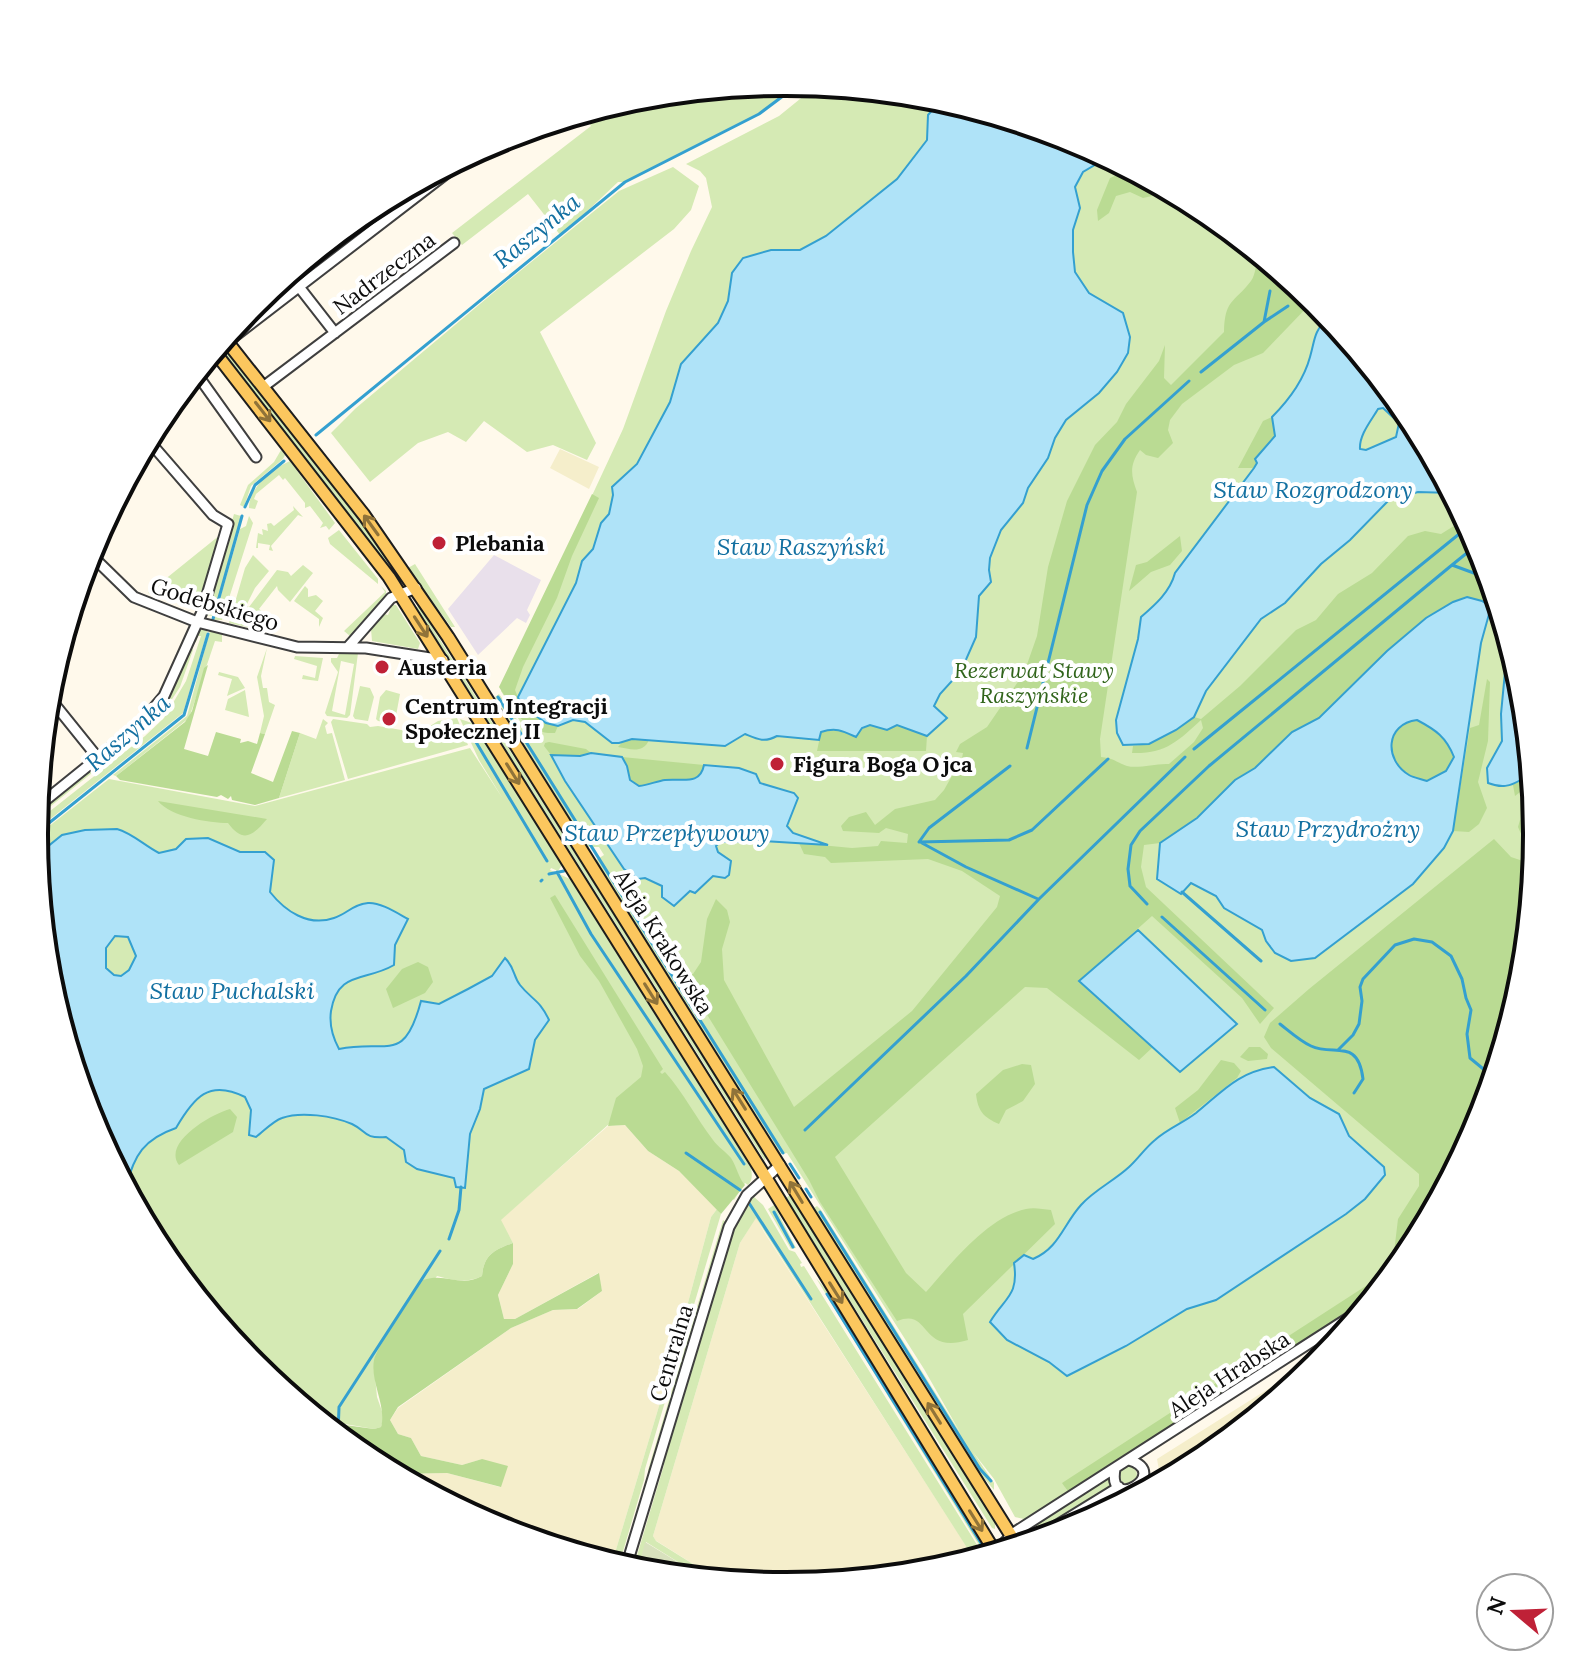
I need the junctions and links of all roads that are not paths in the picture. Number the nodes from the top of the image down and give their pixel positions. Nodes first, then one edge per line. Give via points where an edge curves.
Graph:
1 (420, 193) edge
2 (454, 243) dead end
3 (296, 283) edge
4 (299, 286) junction
5 (269, 308) edge
6 (335, 333) junction
7 (232, 347) edge
8 (221, 360) edge
9 (202, 382) edge
10 (263, 387) junction
11 (156, 449) edge
12 (256, 457) dead end
13 (100, 563) edge
14 (416, 588) junction
15 (400, 594) junction
16 (197, 622) junction
17 (367, 625) junction
18 (348, 647) junction
19 (372, 649) junction
20 (443, 660) junction
21 (59, 709) edge
22 (98, 758) junction
23 (50, 797) edge
24 (780, 1165) junction
25 (766, 1178) junction
26 (1332, 1329) edge
27 (1153, 1444) junction
28 (1129, 1460) junction
29 (1142, 1468) junction
30 (1115, 1469) junction
31 (1143, 1479) edge
32 (1119, 1487) junction
33 (1124, 1489) edge
34 (1089, 1505) edge
35 (1028, 1530) edge
36 (1011, 1536) edge
37 (989, 1542) edge
38 (630, 1554) edge

1 - 4 street, Nadrzeczna
2 - 6 street, Nadrzeczna
3 - 4 street
4 - 5 street, Nadrzeczna
4 - 6 street, Nadrzeczna
6 - 10 street, Nadrzeczna
7 - 10 main road, Aleja Krakowska
8 -> 15 main road, Aleja Krakowska
9 - 12 street
14 -> 10 main road, Aleja Krakowska
11 - 16 street via 213,515 228,524
13 - 16 street, Godebskiego via 134,597
14 - 15 street
24 -> 14 main road, Aleja Krakowska
15 - 17 street
15 -> 20 main road, Aleja Krakowska
16 - 18 street, Godebskiego via 297,647
16 - 22 street via 158,704
17 - 18 street
17 - 19 street
18 - 19 street, Godebskiego
19 - 20 street, Godebskiego
20 -> 25 main road, Aleja Krakowska
21 - 22 street
22 - 23 street
24 - 25 street, Centralna
36 -> 24 main road, Aleja Krakowska
25 -> 37 main road, Aleja Krakowska
25 - 38 street, Centralna via 741,1203 725,1236
26 - 27 street, Aleja Hrabska
27 - 28 street, Aleja Hrabska
27 - 29 street, Aleja Hrabska
28 - 29 street
28 - 30 street
29 - 31 street
30 - 32 street
30 - 35 street
32 - 33 street
32 - 34 street

